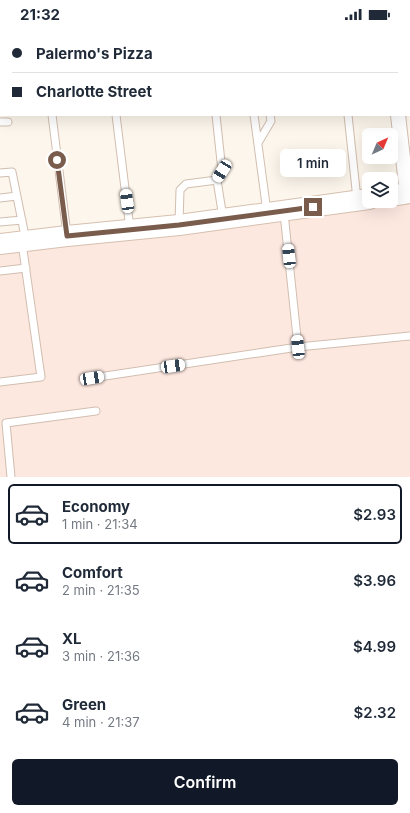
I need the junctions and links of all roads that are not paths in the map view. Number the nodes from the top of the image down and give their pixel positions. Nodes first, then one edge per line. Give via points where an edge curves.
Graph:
1 (52, 116) edge
2 (116, 116) edge
3 (216, 116) edge
4 (254, 116) edge
5 (270, 116) edge
6 (348, 116) edge
7 (398, 116) edge
8 (258, 143) junction
9 (0, 173) edge
10 (216, 180) junction
11 (362, 194) edge
12 (403, 194) edge
13 (17, 196) junction
14 (0, 198) edge
15 (362, 200) edge
16 (275, 212) junction
17 (223, 218) junction
18 (22, 220) junction
19 (0, 222) edge
20 (179, 225) junction
21 (130, 229) junction
22 (67, 236) junction
23 (24, 241) junction
24 (0, 244) edge
25 (26, 268) junction
26 (0, 271) edge
27 (410, 336) edge
28 (298, 347) junction
29 (92, 378) dead end
30 (0, 382) edge
31 (96, 411) dead end
32 (11, 477) edge

1 - 22 lane
2 - 21 lane
3 - 10 lane via 222,171
4 - 8 lane
5 - 8 lane via 271,121
6 - 11 lane
7 - 12 street
8 - 16 lane
9 - 13 lane via 12,172
10 - 17 lane
10 - 20 lane via 186,184 180,190
13 - 14 lane
13 - 18 lane
15 - 16 main road
16 - 17 main road
16 - 28 lane
17 - 20 main road
18 - 19 lane
18 - 23 lane
20 - 21 main road
21 - 22 main road
22 - 23 main road
23 - 24 main road
23 - 25 lane
25 - 26 lane
25 - 30 lane via 41,377
27 - 28 lane
28 - 29 lane
31 - 32 lane via 6,423

